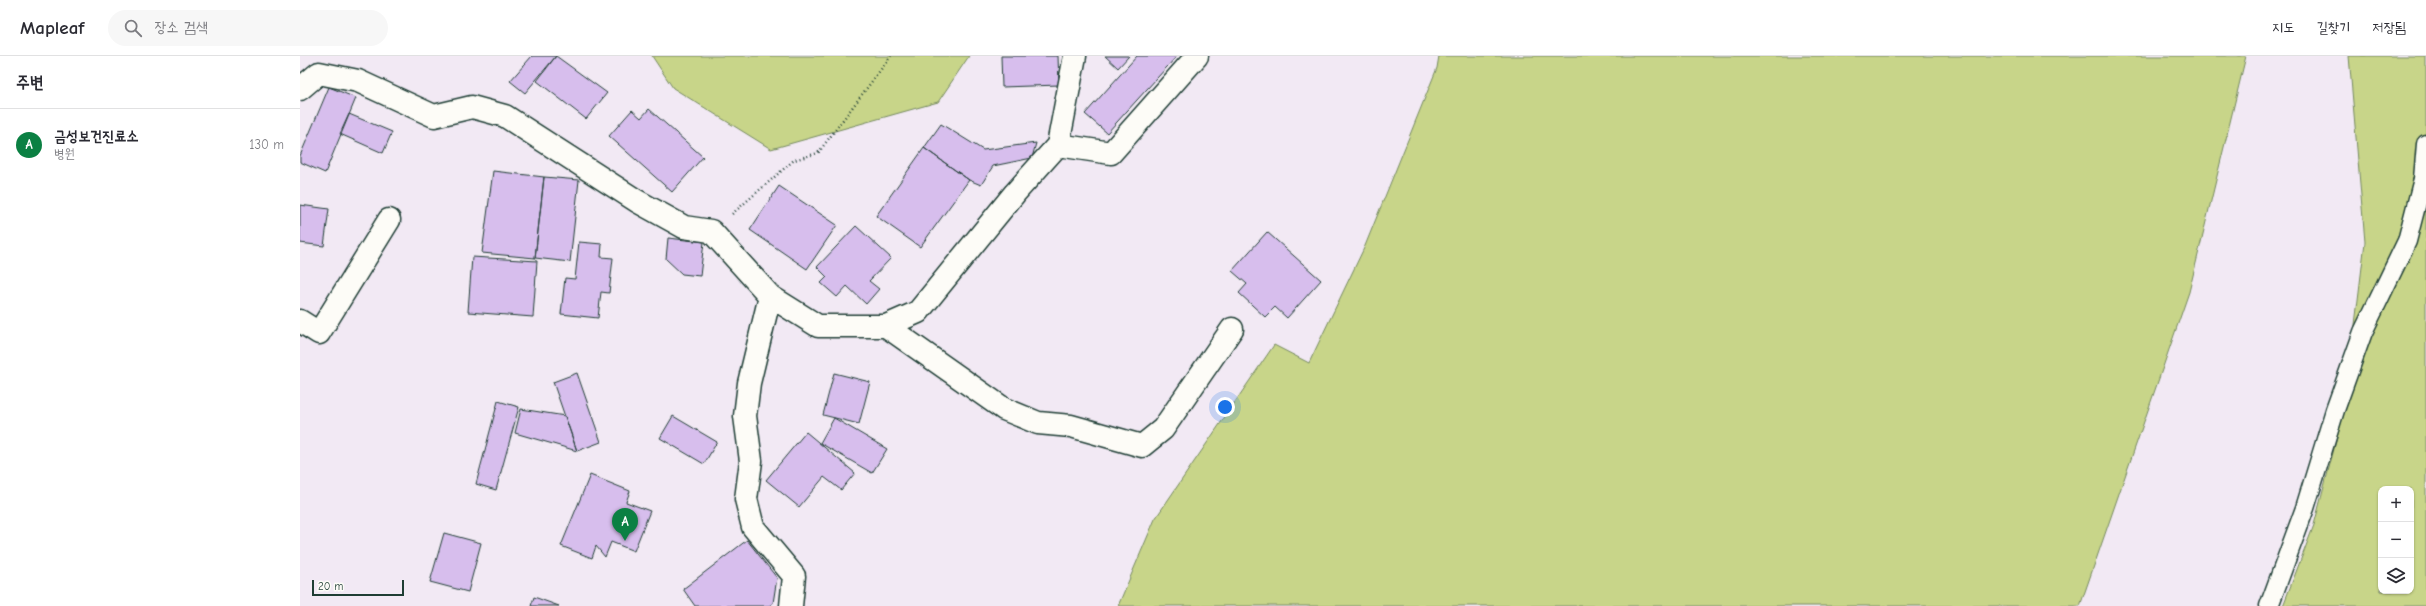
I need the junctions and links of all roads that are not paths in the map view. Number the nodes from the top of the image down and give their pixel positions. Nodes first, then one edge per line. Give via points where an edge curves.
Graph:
1 (1075, 56) edge
2 (1197, 56) edge
3 (316, 64) edge
4 (300, 89) edge
5 (2426, 144) edge
6 (1058, 145) junction
7 (389, 220) dead end
8 (770, 296) junction
9 (300, 321) edge
10 (886, 326) junction
11 (1232, 329) dead end
12 (791, 606) edge
13 (2269, 606) edge

1 - 6 street
2 - 6 street via 1110,153
3 - 4 street
3 - 8 street via 358,80 434,116 472,107 506,116 573,162 643,205 684,227 711,230
5 - 13 lane via 2423,179 2407,241 2363,332 2305,508
6 - 10 street via 1015,193 918,312
7 - 9 street via 319,333
8 - 10 street via 818,326
8 - 12 street via 749,382 745,416 751,461 746,499 753,527 794,576
10 - 11 street via 1004,409 1038,423 1071,426 1142,446 1163,429

